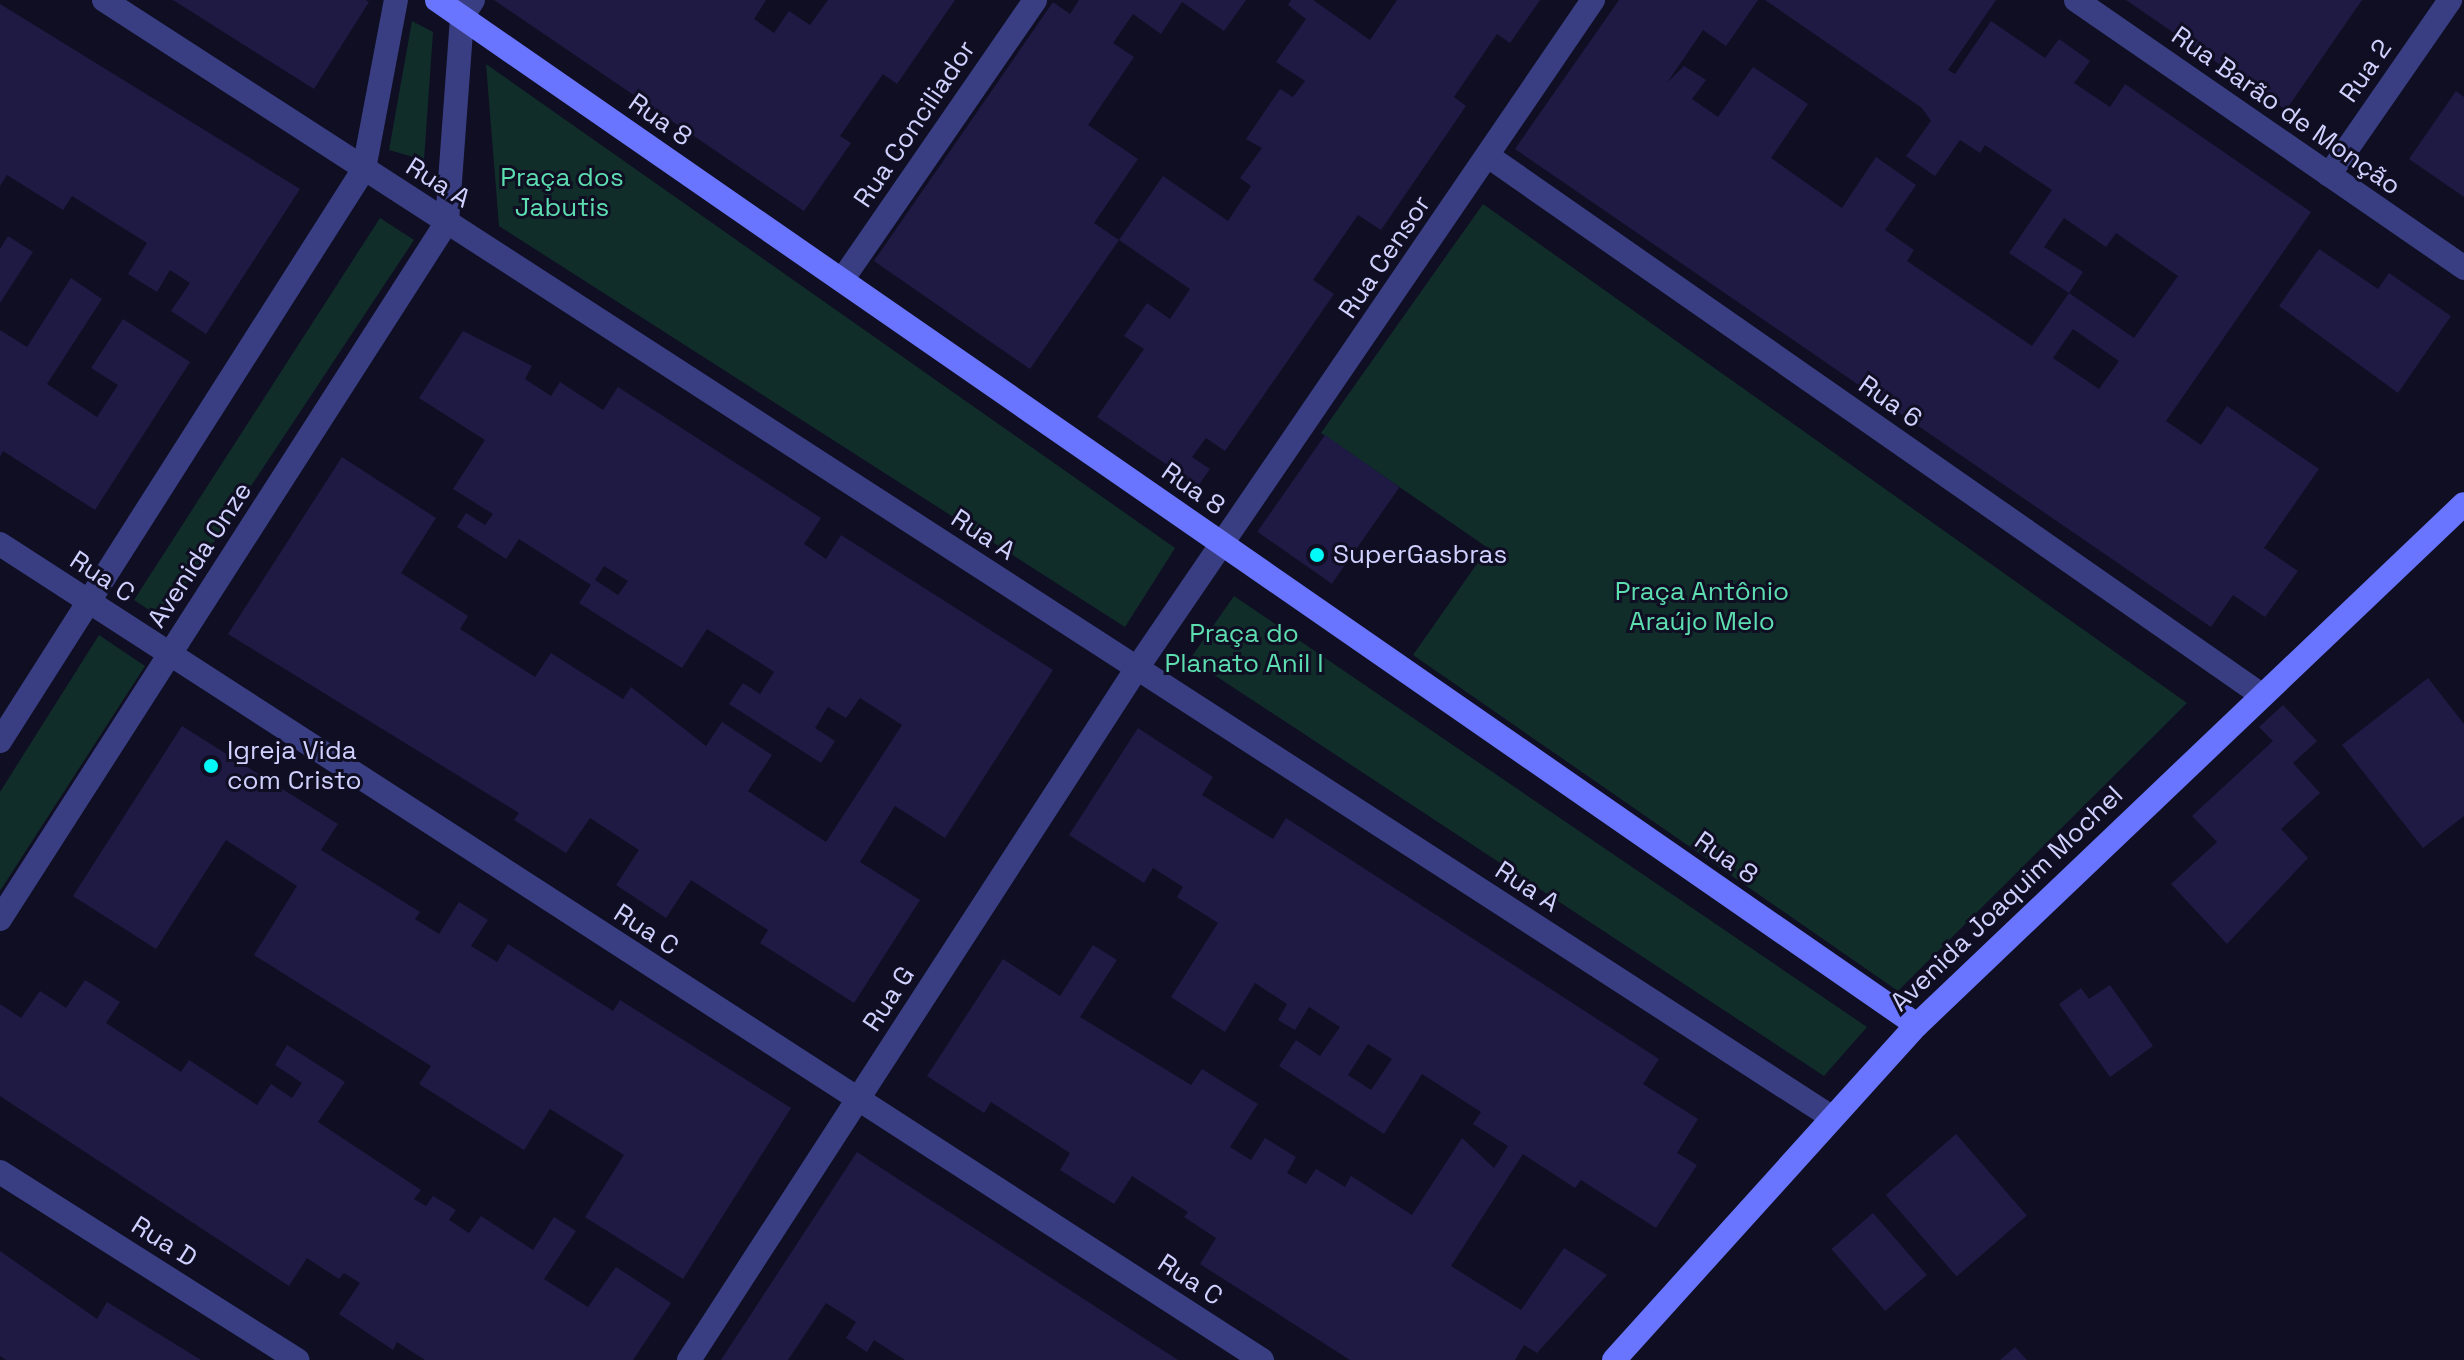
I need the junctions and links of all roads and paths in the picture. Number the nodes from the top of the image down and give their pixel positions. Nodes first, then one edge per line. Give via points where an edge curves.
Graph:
1 (104, 0) edge
2 (396, 0) edge
3 (437, 0) edge
4 (1035, 0) edge
5 (1593, 0) edge
6 (2076, 0) edge
7 (2450, 0) edge
8 (467, 8) edge
9 (1488, 156) junction
10 (364, 169) junction
11 (2329, 175) junction
12 (447, 222) junction
13 (2464, 268) edge
14 (842, 280) junction
15 (2464, 504) edge
16 (0, 544) edge
17 (1224, 545) junction
18 (89, 601) junction
19 (168, 655) junction
20 (1137, 668) junction
21 (2260, 694) junction
22 (0, 741) edge
23 (0, 919) edge
24 (1917, 1025) junction
25 (857, 1099) junction
26 (1831, 1117) junction
27 (0, 1172) edge
28 (297, 1360) edge
29 (689, 1360) edge
30 (1262, 1360) edge
31 (1614, 1360) edge

1 - 10 street, Rua A
2 - 10 street
3 - 8 street, Rua 8
4 - 14 street, Rua Conciliador
5 - 9 street, Rua Censor
6 - 11 street, Rua Barão de Monção
7 - 11 street, Rua 2
8 - 12 street
8 - 14 street, Rua 8
9 - 17 street, Rua Censor
9 - 21 street, Rua 6
10 - 12 street, Rua A
10 - 18 street
11 - 13 street, Rua Barão de Monção
12 - 19 street, Avenida Onze
12 - 20 street, Rua A
14 - 17 street, Rua 8
15 - 21 street, Avenida Joaquim Mochel
16 - 18 street, Rua C
17 - 20 street, Rua Censor
17 - 24 street, Rua 8
18 - 19 street, Rua C
18 - 22 street
19 - 23 street, Avenida Onze
19 - 25 street, Rua C
20 - 25 street, Rua G
20 - 26 street, Rua A
21 - 24 street, Avenida Joaquim Mochel
24 - 26 street, Avenida Joaquim Mochel
25 - 29 street, Rua G
25 - 30 street, Rua C
26 - 31 street, Avenida Joaquim Mochel
27 - 28 street, Rua D

